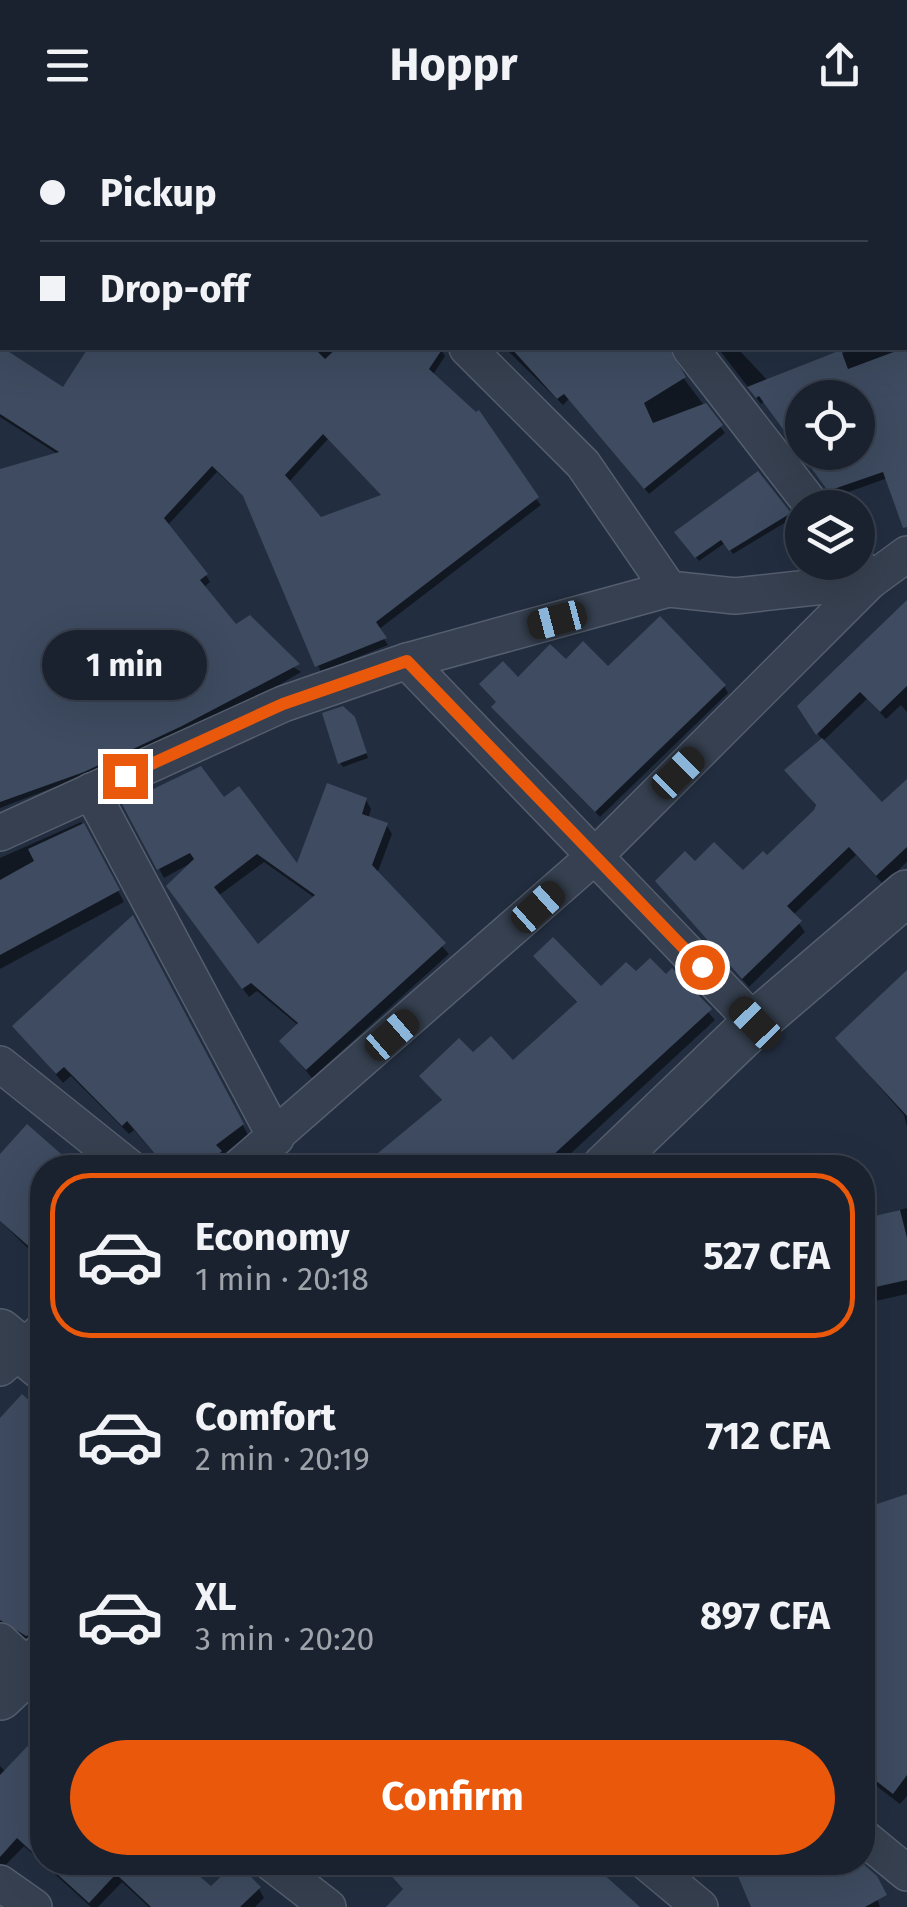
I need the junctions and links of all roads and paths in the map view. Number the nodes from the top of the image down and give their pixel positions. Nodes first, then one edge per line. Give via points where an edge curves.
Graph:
1 (469, 350) edge
2 (692, 350) edge
3 (800, 490) edge
4 (907, 554) edge
5 (875, 567) edge
6 (820, 580) edge
7 (855, 580) edge
8 (669, 588) junction
9 (407, 661) junction
10 (91, 791) junction
11 (0, 832) edge
12 (596, 856) junction
13 (907, 893) edge
14 (755, 1023) junction
15 (0, 1064) edge
16 (276, 1138) junction
17 (114, 1155) edge
18 (254, 1155) edge
19 (618, 1155) edge
20 (875, 1847) edge
21 (907, 1873) edge
22 (287, 1875) edge
23 (662, 1875) edge
24 (0, 1882) edge
25 (34, 1907) edge
26 (328, 1907) edge
27 (700, 1907) edge

1 - 8 street via 583,464
2 - 3 street
4 - 5 street
6 - 8 street via 735,596
7 - 12 street
8 - 9 street
9 - 10 street via 283,704
9 - 12 street
10 - 11 street
10 - 16 street
12 - 14 street
12 - 16 street
13 - 14 street
14 - 19 street
15 - 17 street
16 - 18 street
20 - 21 street
22 - 26 street
23 - 27 street
24 - 25 street

